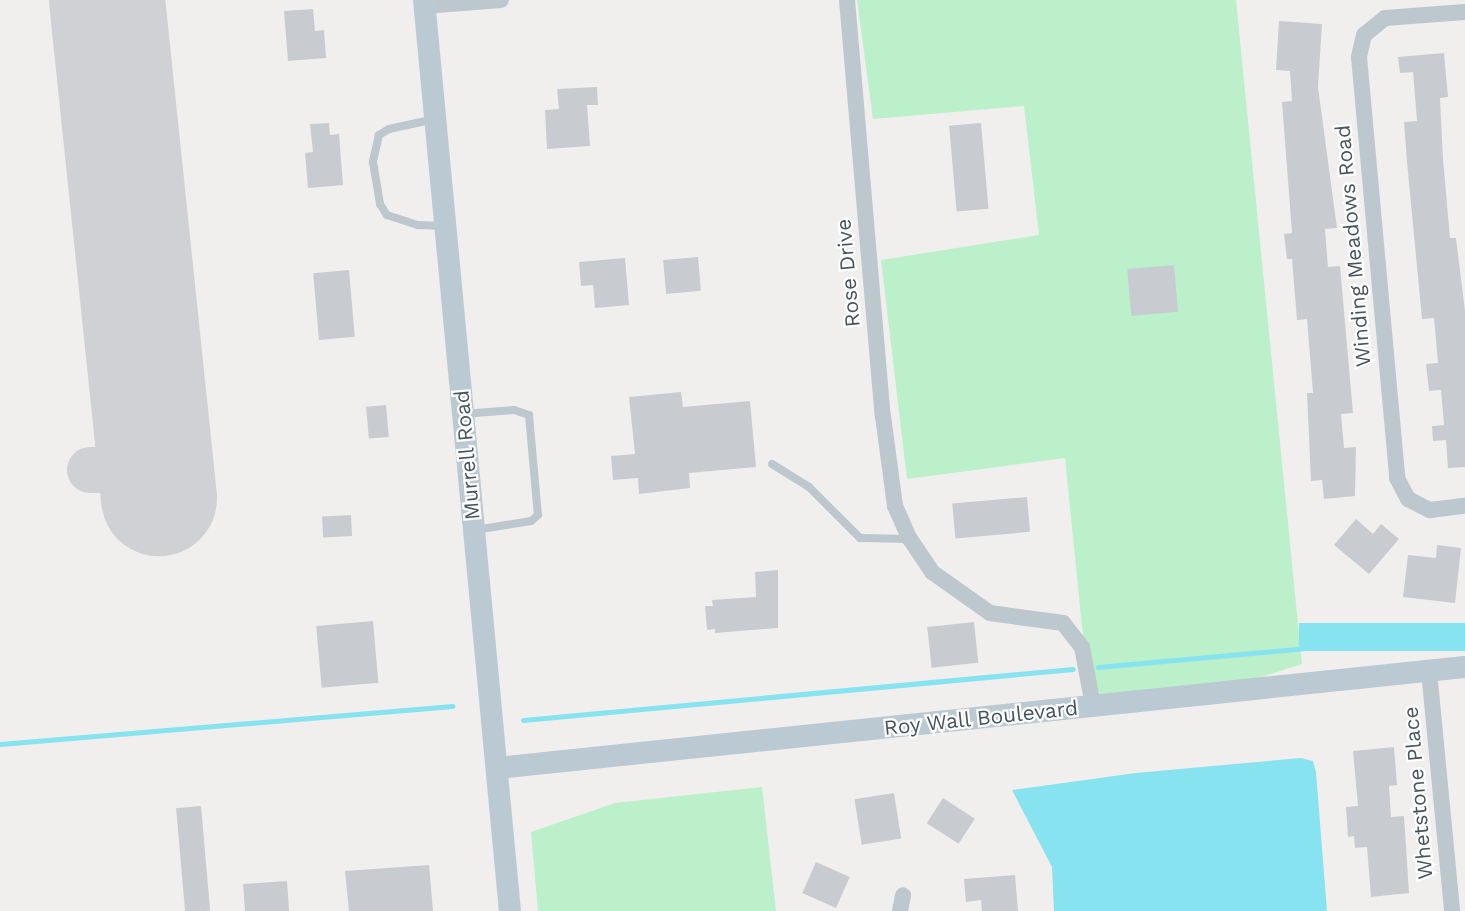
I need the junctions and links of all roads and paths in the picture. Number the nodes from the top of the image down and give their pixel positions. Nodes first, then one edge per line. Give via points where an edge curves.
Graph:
1 (501, 0) edge
2 (847, 0) edge
3 (424, 3) edge
4 (1465, 12) edge
5 (435, 119) junction
6 (445, 226) junction
7 (463, 414) junction
8 (772, 464) dead end
9 (1465, 506) edge
10 (474, 530) junction
11 (910, 539) junction
12 (1465, 667) edge
13 (1429, 671) junction
14 (1093, 706) junction
15 (497, 768) junction
16 (510, 911) edge
17 (1452, 911) edge

1 - 3 street
2 - 11 street, Rose Drive via 883,416 895,506
3 - 5 street, Murrell Road
4 - 9 street, Winding Meadows Road via 1385,18 1364,35 1359,57 1397,478 1408,499 1430,510
5 - 6 street, Murrell Road
5 - 6 lane via 389,129 379,135 373,162 380,204 387,215 418,225
6 - 7 street, Murrell Road
7 - 10 street, Murrell Road
7 - 10 lane via 514,410 529,414 538,515 531,521
8 - 11 lane via 809,487 860,538
10 - 15 street, Murrell Road
11 - 14 street, Rose Drive via 932,573 990,612 1063,623 1082,647
12 - 13 street, Roy Wall Boulevard
13 - 14 street, Roy Wall Boulevard
13 - 17 street, Whetstone Place
14 - 15 street, Roy Wall Boulevard
15 - 16 street, Murrell Road

